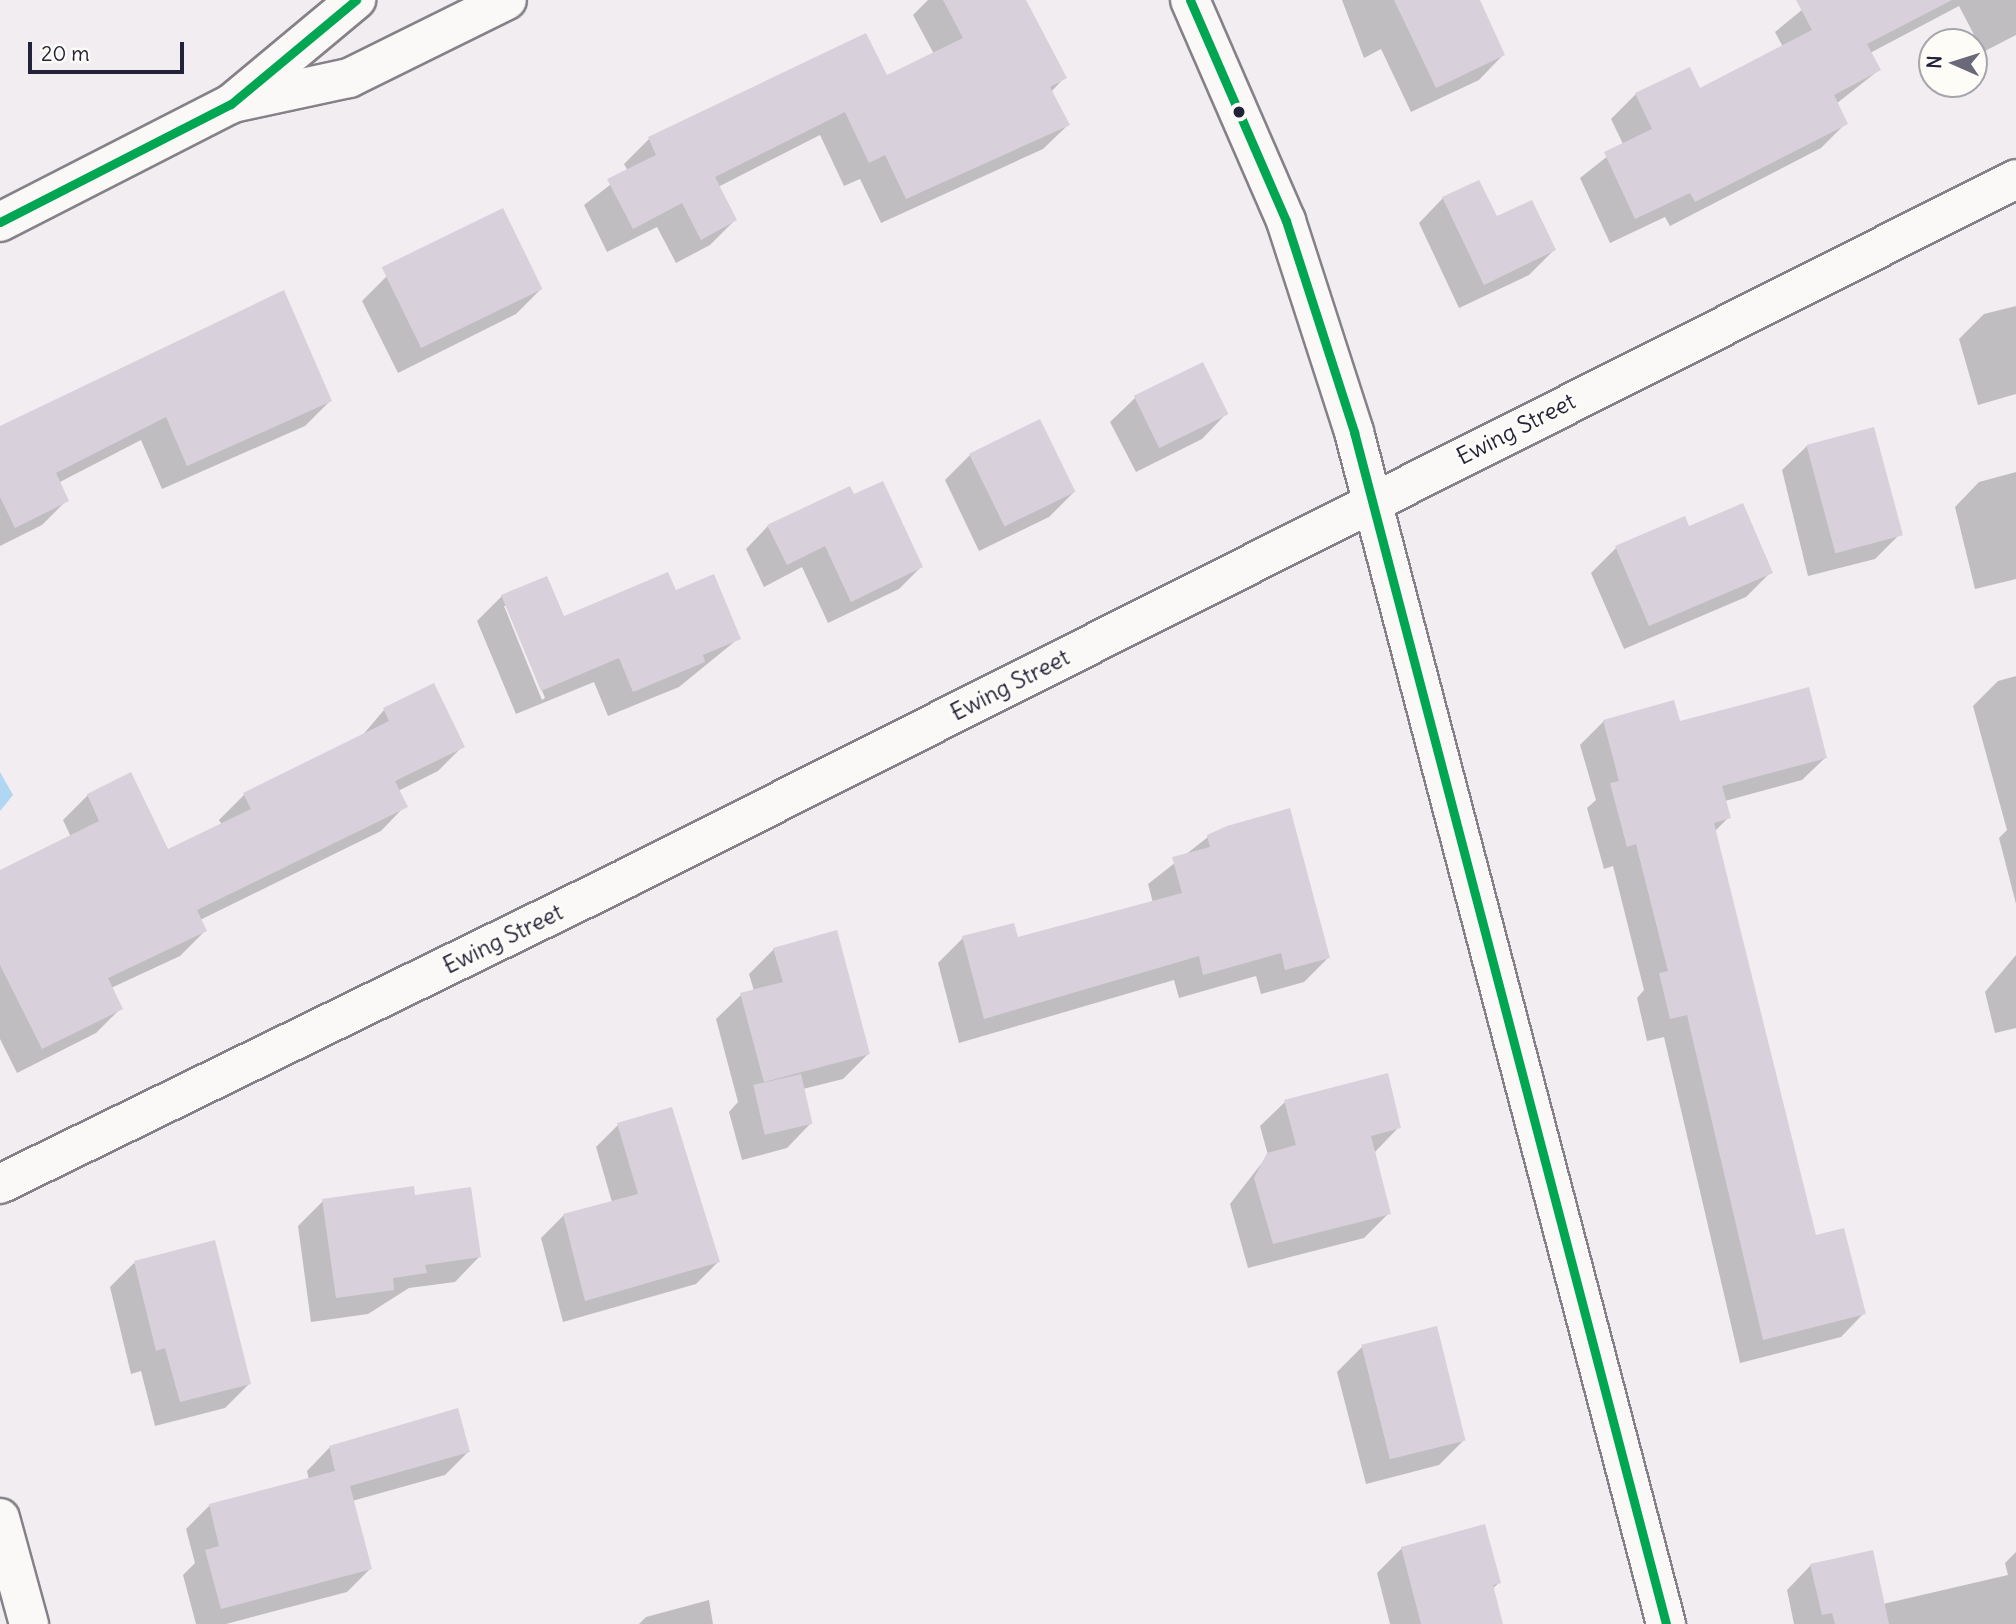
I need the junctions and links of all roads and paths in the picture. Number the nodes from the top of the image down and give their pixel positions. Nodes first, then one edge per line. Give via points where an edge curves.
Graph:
1 (356, 0) edge
2 (507, 0) edge
3 (1190, 0) edge
4 (231, 104) junction
5 (2016, 179) edge
6 (0, 222) edge
7 (1371, 502) junction
8 (0, 1184) edge
9 (0, 1518) edge
10 (29, 1624) edge
11 (1666, 1624) edge

1 - 4 street
2 - 4 street via 349,78
3 - 7 street via 1286,221 1324,330
4 - 6 street
5 - 7 street, Ewing Street
7 - 8 street, Ewing Street via 625,879
7 - 11 street
9 - 10 street

